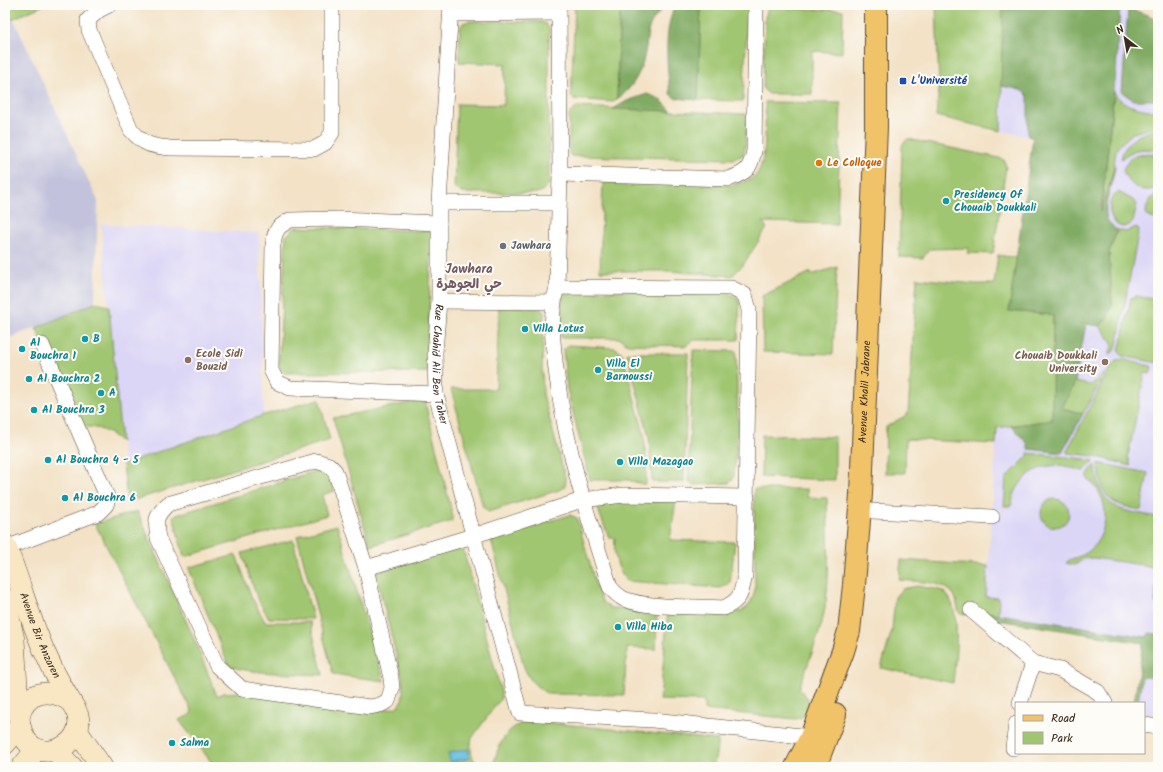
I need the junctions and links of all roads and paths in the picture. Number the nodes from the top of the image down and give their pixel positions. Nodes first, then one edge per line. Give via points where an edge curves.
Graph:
1 (109, 5) edge
2 (332, 5) edge
3 (756, 5) edge
4 (876, 5) edge
5 (892, 5) edge
6 (559, 9) edge
7 (451, 10) edge
8 (560, 174) junction
9 (439, 203) junction
10 (559, 203) junction
11 (439, 223) junction
12 (557, 287) junction
13 (439, 301) junction
14 (553, 302) junction
15 (42, 346) dead end
16 (436, 394) junction
17 (746, 497) junction
18 (582, 500) junction
19 (872, 511) junction
20 (992, 517) dead end
21 (473, 536) junction
22 (6, 547) edge
23 (366, 568) junction
24 (5, 600) edge
25 (971, 610) dead end
26 (1033, 663) junction
27 (71, 702) junction
28 (1020, 702) edge
29 (1104, 702) edge
30 (20, 722) junction
31 (1145, 725) edge
32 (1158, 727) edge
33 (77, 731) junction
34 (1015, 736) edge
35 (818, 741) junction
36 (5, 744) edge
37 (1014, 748) dead end
38 (46, 750) junction
39 (22, 767) edge
40 (72, 767) edge
41 (102, 767) edge
42 (796, 767) edge
43 (815, 767) edge

1 - 2 street via 98,10 88,20 88,30 131,130 140,141 150,146 170,148 314,148 325,143 332,134
3 - 8 street via 754,151 751,166 743,174 729,179
4 - 35 main road, Avenue Khalil Jabrane via 876,126 861,494 854,585 849,631
5 - 19 main road, Avenue Khalil Jabrane
6 - 7 street
6 - 8 street
7 - 9 street, Rue Chahid Ali Ben Taher
8 - 10 street
9 - 10 street
9 - 11 street, Rue Chahid Ali Ben Taher
10 - 12 street
11 - 13 street, Rue Chahid Ali Ben Taher
11 - 16 street via 290,220 279,227 273,244 271,370 277,382 290,388
12 - 14 street
12 - 17 street via 731,288 745,295 749,310
13 - 14 street
13 - 16 street, Rue Chahid Ali Ben Taher via 435,353
14 - 18 street via 552,343 562,416
15 - 22 street via 108,499 98,513
16 - 21 street, Rue Chahid Ali Ben Taher
17 - 18 street via 624,495
17 - 18 street via 745,575 741,595 724,608 648,604 625,599 616,594 610,587
18 - 21 street
19 - 20 street
19 - 35 main road, Avenue Khalil Jabrane via 866,601 853,660
21 - 23 street
21 - 35 street, Rue Chahid Ali Ben Taher via 520,713 642,719
22 - 27 main road, Avenue Bir Anzaren via 36,632
23 - 23 street via 391,678 392,688 388,701 370,706 242,689 217,666 158,538 155,523 160,512 168,504 316,461 329,465 335,471
24 - 30 main road, Avenue Bir Anzaren via 14,640
25 - 26 street
26 - 28 street
26 - 29 street via 1060,670 1098,692
27 - 30 main road, Avenue Bir Anzaren via 57,693 40,693 30,699 23,708
27 - 33 main road, Avenue Bir Anzaren via 78,716
30 - 36 main road
30 - 38 main road, Avenue Bir Anzaren via 25,740
31 - 32 street
33 - 38 main road via 64,747
33 - 41 main road
34 - 37 street
35 - 42 main road, Avenue Khalil Jabrane
35 - 43 main road, Avenue Khalil Jabrane
38 - 39 main road
38 - 40 main road, Avenue Bir Anzaren

